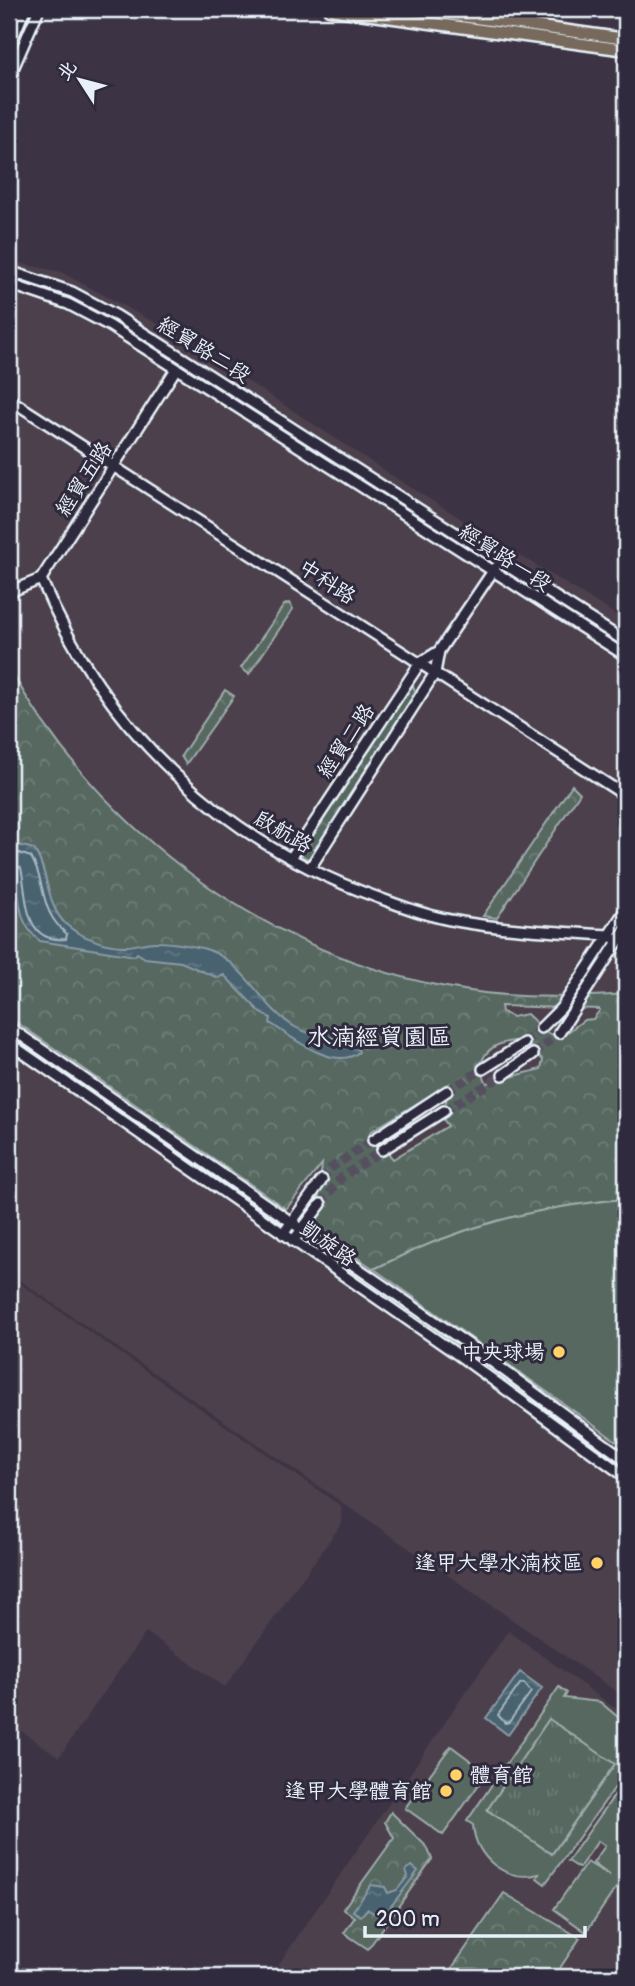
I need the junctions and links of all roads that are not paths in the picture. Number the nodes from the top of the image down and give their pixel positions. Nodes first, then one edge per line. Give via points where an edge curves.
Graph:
1 (25, 9) edge
2 (39, 9) edge
3 (328, 9) edge
4 (411, 9) edge
5 (626, 38) edge
6 (9, 47) edge
7 (626, 50) edge
8 (9, 78) edge
9 (9, 271) edge
10 (9, 284) edge
11 (176, 369) junction
12 (9, 399) edge
13 (113, 466) junction
14 (373, 478) joint
15 (366, 489) joint
16 (500, 561) junction
17 (493, 571) junction
18 (41, 579) junction
19 (9, 592) edge
20 (626, 642) edge
21 (439, 651) junction
22 (626, 656) edge
23 (419, 663) junction
24 (435, 673) junction
25 (626, 796) edge
26 (291, 858) junction
27 (310, 869) junction
28 (626, 909) edge
29 (626, 929) edge
30 (614, 938) junction
31 (9, 1027) edge
32 (541, 1028) tunnel mouth
33 (559, 1033) tunnel mouth
34 (9, 1043) edge
35 (524, 1043) tunnel mouth
36 (533, 1054) tunnel mouth
37 (483, 1069) tunnel mouth
38 (503, 1075) tunnel mouth
39 (447, 1091) tunnel mouth
40 (444, 1111) tunnel mouth
41 (373, 1140) tunnel mouth
42 (382, 1150) tunnel mouth
43 (322, 1180) tunnel mouth
44 (321, 1203) tunnel mouth
45 (291, 1224) junction
46 (302, 1231) junction
47 (283, 1234) junction
48 (293, 1241) junction
49 (626, 1460) edge
50 (626, 1477) edge

1 - 6 street
2 - 8 street
3 - 7 main road
4 - 5 main road
9 - 14 street, 經貿路二段 via 72,292 117,316
10 - 11 street, 經貿路二段 via 68,304
11 - 13 street, 經貿五路
11 - 15 street, 經貿路二段
12 - 13 street, 中科路
13 - 18 street, 經貿五路
13 - 23 street, 中科路
14 - 16 street, 經貿路一段
15 - 17 street, 經貿路一段
16 - 17 street, 經貿二路
16 - 20 street, 經貿路一段
17 - 21 street, 經貿二路
17 - 22 street, 經貿路一段
18 - 19 street
18 - 26 street, 啟航路 via 57,616 98,684 160,761 237,826
21 - 23 street, 經貿二路
21 - 24 street, 經貿二路
23 - 24 street, 中科路
23 - 26 street, 經貿二路
24 - 25 street, 中科路
24 - 27 street, 經貿二路
26 - 27 street, 啟航路
27 - 30 street, 啟航路 via 350,888 454,921
28 - 30 street
29 - 30 street
30 - 32 street
30 - 33 street
31 - 45 street, 凱旋路
34 - 47 street, 凱旋路
35 - 37 street
36 - 38 street
39 - 41 street
40 - 42 street
43 - 45 street
44 - 46 street
45 - 46 street, 凱旋路
45 - 47 street
46 - 48 street
46 - 49 street, 凱旋路
47 - 48 street, 凱旋路
48 - 50 street, 凱旋路

